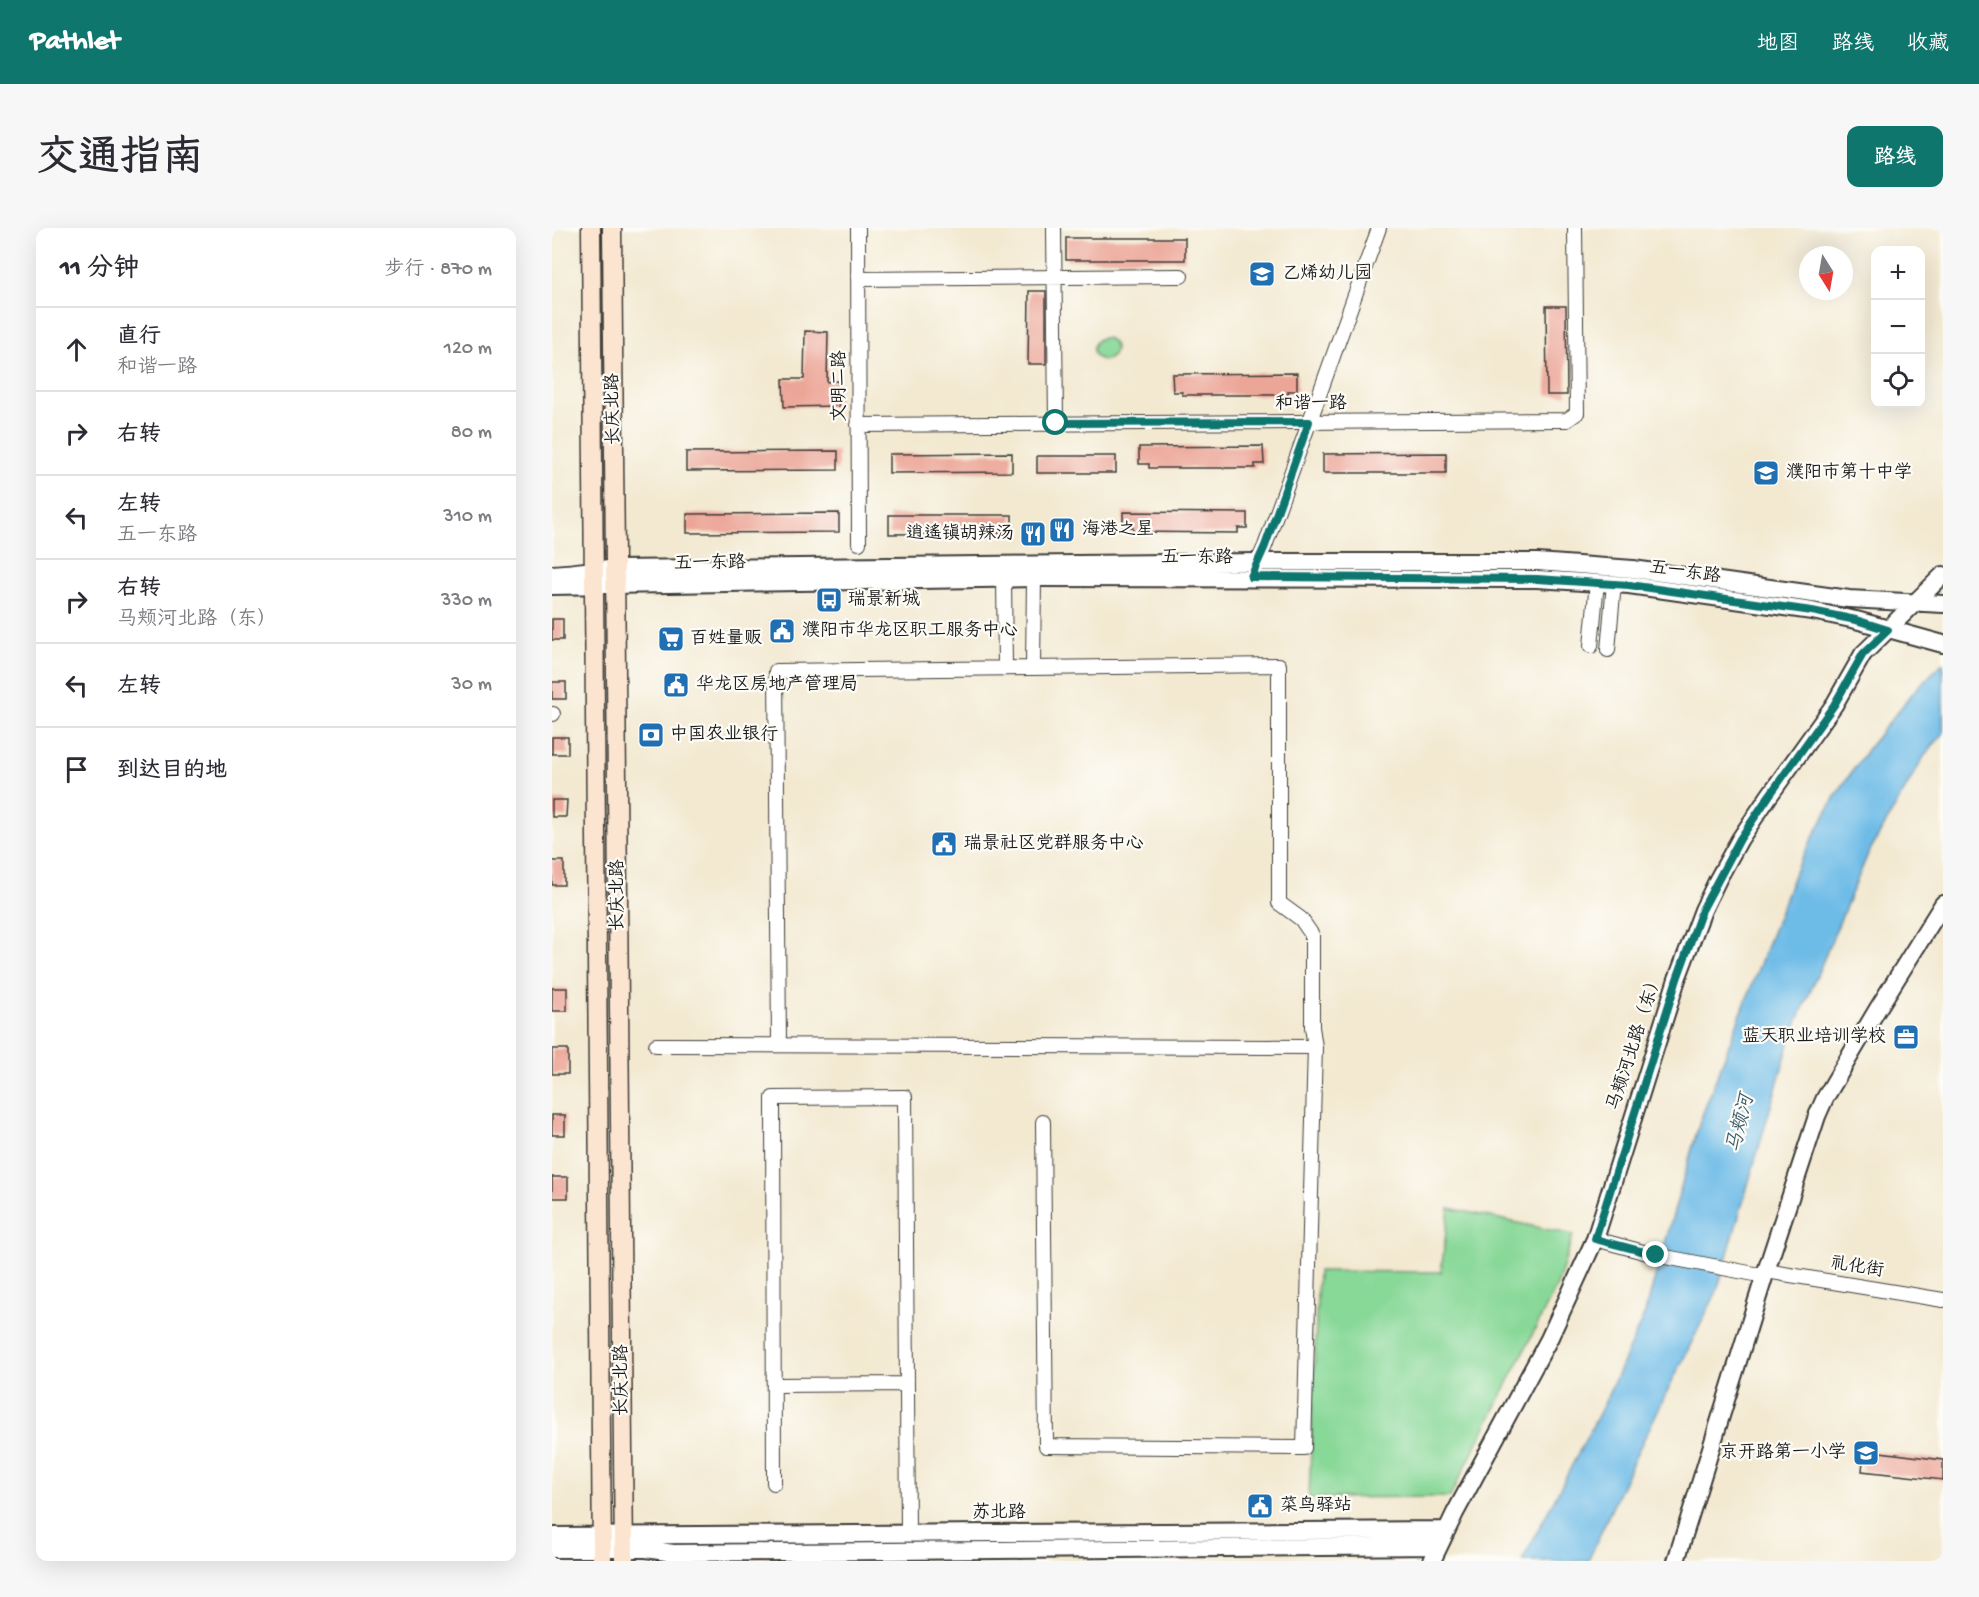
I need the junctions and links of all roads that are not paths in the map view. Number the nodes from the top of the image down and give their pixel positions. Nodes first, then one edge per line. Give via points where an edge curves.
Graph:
1 (591, 228) edge
2 (612, 228) edge
3 (858, 228) edge
4 (1054, 228) edge
5 (1380, 228) edge
6 (1575, 228) edge
7 (1181, 276) dead end
8 (1054, 277) junction
9 (858, 279) junction
10 (1309, 422) junction
11 (1056, 423) junction
12 (858, 425) junction
13 (859, 543) dead end
14 (1254, 569) junction
15 (552, 574) edge
16 (1943, 575) edge
17 (593, 577) junction
18 (615, 577) junction
19 (1004, 578) junction
20 (1034, 578) junction
21 (1597, 582) junction
22 (1614, 584) junction
23 (552, 586) edge
24 (1916, 602) junction
25 (1943, 604) edge
26 (1888, 630) junction
27 (1940, 644) edge
28 (1592, 646) dead end
29 (1608, 650) dead end
30 (1005, 668) junction
31 (1033, 668) junction
32 (1943, 904) edge
33 (779, 1044) junction
34 (656, 1045) dead end
35 (1315, 1047) junction
36 (1043, 1122) dead end
37 (1595, 1239) junction
38 (1765, 1273) junction
39 (1943, 1300) edge
40 (775, 1384) junction
41 (907, 1384) junction
42 (774, 1483) dead end
43 (1447, 1530) junction
44 (908, 1533) junction
45 (552, 1536) edge
46 (602, 1548) edge
47 (624, 1548) edge
48 (552, 1549) edge
49 (1436, 1553) edge
50 (1000, 1556) edge
51 (1017, 1556) edge
52 (1677, 1561) edge

1 - 17 main road, 长庆北路
2 - 18 main road, 长庆北路
3 - 9 street, 文明二路
4 - 8 street
5 - 10 street
6 - 10 street, 和谐一路 via 1577,412 1567,420
7 - 8 street
8 - 9 street
8 - 11 street
9 - 12 street, 文明二路
10 - 11 street, 和谐一路
10 - 14 street
11 - 12 street, 和谐一路
12 - 13 street, 文明二路
14 - 18 street, 五一东路
14 - 20 street, 五一东路
14 - 21 street, 五一东路
14 - 24 street, 五一东路 via 1537,562 1633,569 1849,599
15 - 17 street, 五一东路 via 580,573
16 - 24 street, 马颊河北路（东）
17 - 18 street, 五一东路
17 - 23 street, 五一东路
17 - 46 main road, 长庆北路
18 - 19 street, 五一东路
18 - 47 main road, 长庆北路
19 - 20 street, 五一东路
19 - 30 street
20 - 31 street
21 - 22 street, 五一东路
21 - 28 street
22 - 26 street, 五一东路 via 1812,611
22 - 29 street
24 - 25 street, 五一东路
24 - 26 street, 马颊河北路（东）
26 - 27 street, 五一东路
26 - 37 street, 马颊河北路（东） via 1863,654 1834,705 1740,839 1702,910
30 - 31 street
30 - 33 street via 776,671
31 - 35 street via 1280,665 1279,903 1301,919 1312,935
32 - 38 street via 1825,1098
33 - 34 street
33 - 35 street
35 - 36 street via 1304,1448 1046,1446
37 - 38 street, 礼化街 via 1656,1255
37 - 43 street, 马颊河北路（东） via 1549,1339
38 - 39 street, 礼化街
38 - 52 street
40 - 41 street
40 - 41 street via 773,1098 905,1097
40 - 42 street
41 - 44 street
43 - 44 street, 苏北路
43 - 49 street, 马颊河北路（东）
44 - 47 street, 苏北路
45 - 46 street, 苏北路
46 - 47 street, 苏北路
46 - 48 street, 苏北路
47 - 50 street, 苏北路 via 673,1553
49 - 51 street, 苏北路
50 - 51 street, 苏北路

